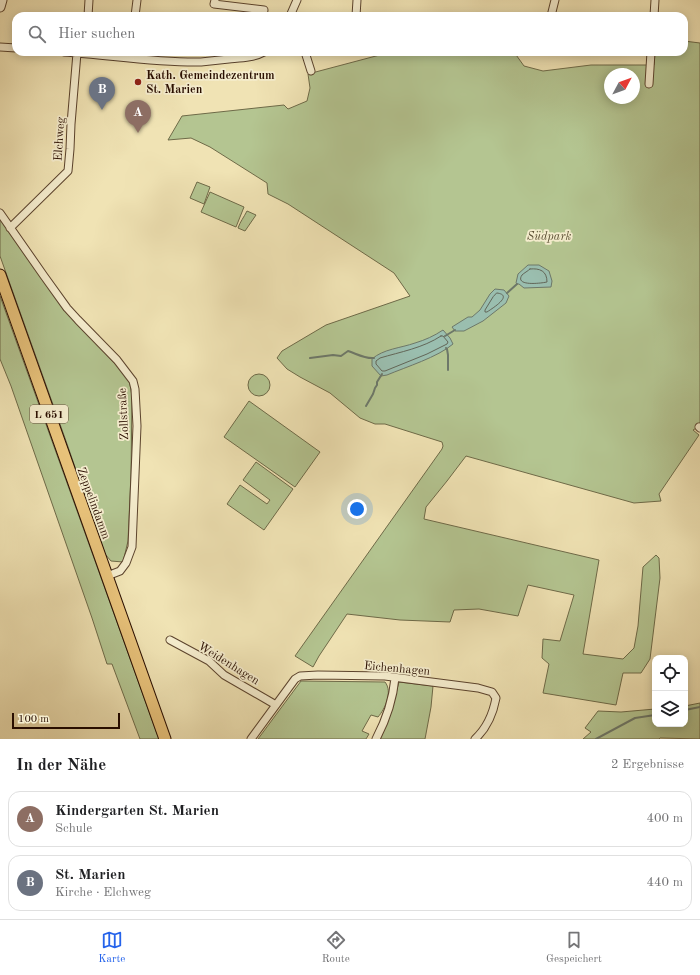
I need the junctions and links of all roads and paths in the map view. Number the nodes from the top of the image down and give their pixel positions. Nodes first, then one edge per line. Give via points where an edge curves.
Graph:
1 (2, 0) edge
2 (89, 0) edge
3 (137, 0) edge
4 (215, 0) edge
5 (297, 0) edge
6 (357, 0) edge
7 (555, 0) edge
8 (655, 0) edge
9 (0, 7) edge
10 (88, 12) edge
11 (136, 12) edge
12 (264, 12) edge
13 (292, 12) edge
14 (356, 12) edge
15 (552, 12) edge
16 (654, 12) edge
17 (0, 47) edge
18 (12, 48) edge
19 (77, 56) edge
20 (138, 56) edge
21 (251, 56) edge
22 (306, 56) edge
23 (651, 56) edge
24 (311, 71) dead end
25 (649, 84) dead end
26 (0, 213) edge
27 (10, 228) junction
28 (0, 275) edge
29 (107, 576) junction
30 (170, 640) dead end
31 (395, 678) junction
32 (276, 705) junction
33 (165, 739) edge
34 (251, 739) edge
35 (376, 739) edge
36 (475, 739) edge

1 - 9 street
2 - 10 street
3 - 11 street
4 - 12 street via 214,4
5 - 13 street
6 - 14 street
7 - 15 street
8 - 16 street
17 - 18 street
19 - 27 street, Elchweg via 68,170
20 - 21 street via 203,62
22 - 24 street
23 - 25 street
26 - 27 street, Zollstraße
27 - 29 street, Zollstraße via 67,308 117,360 135,389 137,426 132,547 120,571
28 - 29 main road, Zeppelindamm / L 651
29 - 33 main road, Zeppelindamm / L 651
30 - 32 street, Weidenhagen
31 - 32 street, Eichenhagen via 299,676
31 - 35 street via 388,710
31 - 36 street, Eichenhagen via 492,692 496,698 491,717
32 - 34 street

